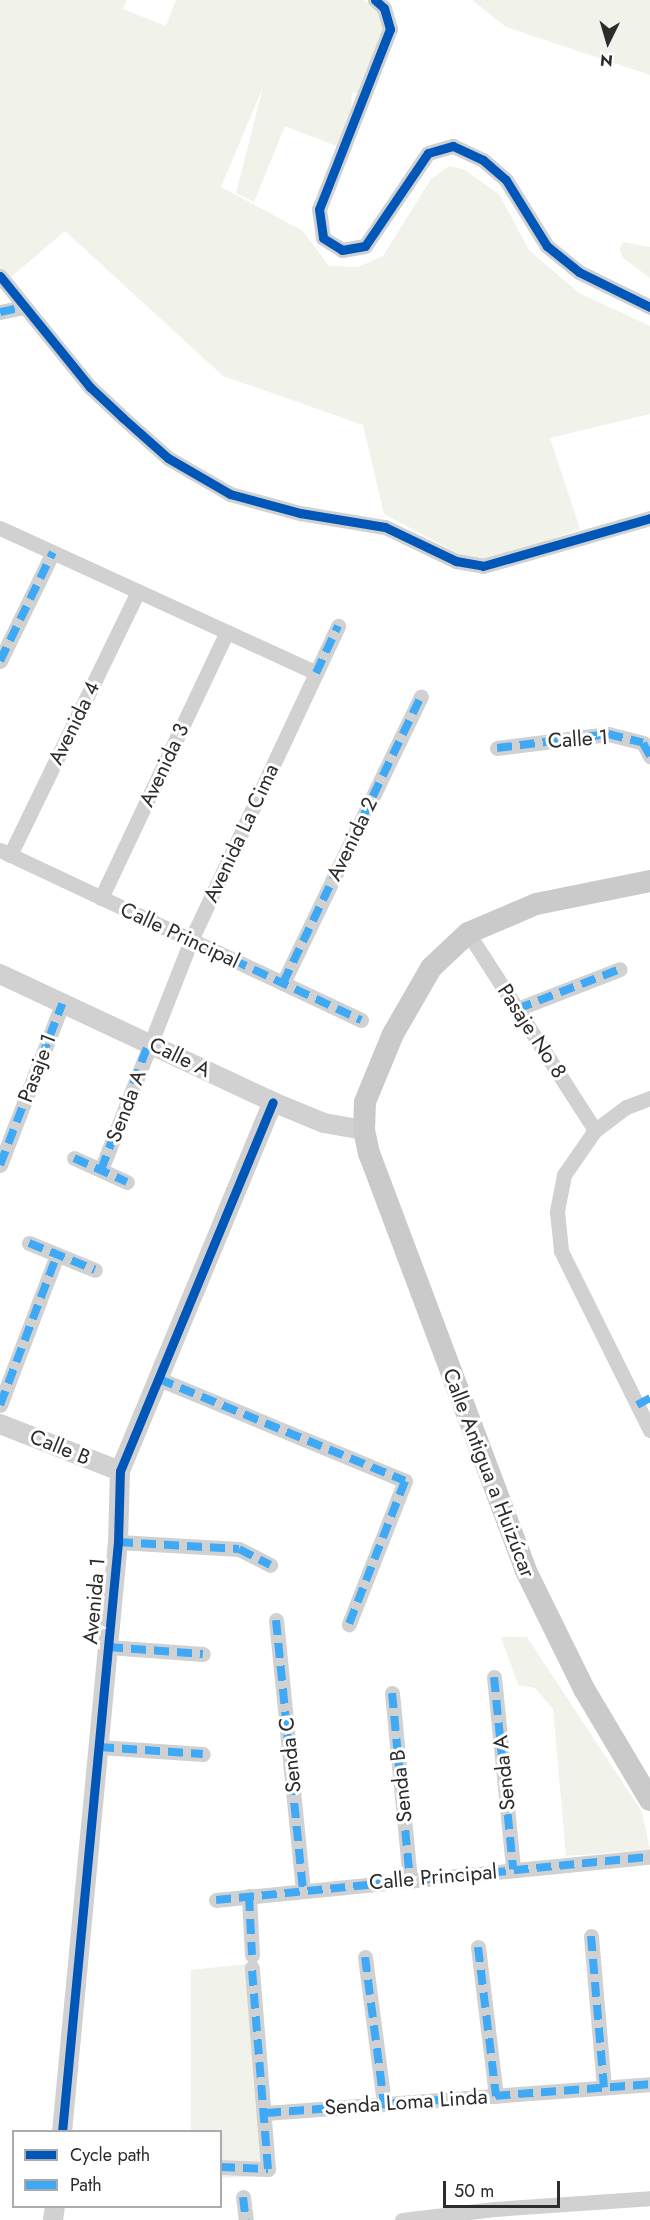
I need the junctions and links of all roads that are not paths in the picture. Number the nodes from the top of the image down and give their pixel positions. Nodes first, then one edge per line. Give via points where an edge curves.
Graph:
1 (375, 0) edge
2 (0, 276) edge
3 (24, 307) junction
4 (650, 307) edge
5 (0, 312) edge
6 (650, 518) edge
7 (0, 528) edge
8 (53, 552) junction
9 (138, 591) junction
10 (338, 626) dead end
11 (227, 632) junction
12 (0, 661) edge
13 (316, 673) junction
14 (421, 696) dead end
15 (497, 748) dead end
16 (650, 756) edge
17 (5, 853) edge
18 (650, 881) edge
19 (100, 898) junction
20 (468, 933) junction
21 (191, 940) junction
22 (620, 969) dead end
23 (0, 974) edge
24 (283, 983) junction
25 (62, 1004) junction
26 (518, 1010) junction
27 (361, 1020) dead end
28 (149, 1042) junction
29 (650, 1098) edge
30 (273, 1102) junction
31 (364, 1130) junction
32 (595, 1130) junction
33 (75, 1158) dead end
34 (0, 1165) edge
35 (101, 1170) junction
36 (127, 1182) dead end
37 (29, 1243) dead end
38 (57, 1255) junction
39 (95, 1270) dead end
40 (159, 1379) junction
41 (644, 1402) edge
42 (0, 1405) edge
43 (0, 1424) edge
44 (650, 1430) edge
45 (120, 1471) junction
46 (118, 1542) junction
47 (270, 1565) dead end
48 (276, 1620) dead end
49 (349, 1624) dead end
50 (108, 1647) junction
51 (203, 1654) dead end
52 (494, 1677) dead end
53 (392, 1693) dead end
54 (99, 1747) junction
55 (203, 1754) dead end
56 (650, 1800) edge
57 (650, 1857) edge
58 (513, 1869) junction
59 (410, 1879) junction
60 (303, 1889) junction
61 (249, 1896) junction
62 (216, 1900) dead end
63 (591, 1936) dead end
64 (478, 1947) dead end
65 (365, 1957) dead end
66 (650, 2084) edge
67 (604, 2087) junction
68 (496, 2096) junction
69 (384, 2104) junction
70 (266, 2113) junction
71 (62, 2130) edge
72 (222, 2167) edge
73 (243, 2197) dead end
74 (650, 2198) edge
75 (246, 2220) edge
76 (402, 2220) edge

1 - 4 street via 384,8 390,29 319,209 323,238 342,250 365,246 428,153 453,146 483,160 506,180 547,246 579,272
2 - 3 street
3 - 5 street
3 - 6 street via 90,387 123,418 168,458 230,494 300,513 385,527 456,561 483,567
7 - 8 street
8 - 9 street
8 - 12 street
9 - 11 street
9 - 17 street, Avenida 4
10 - 13 street, Avenida La Cima
11 - 13 street
11 - 19 street, Avenida 3
13 - 21 street, Avenida La Cima
14 - 24 street, Avenida 2
15 - 16 street, Calle 1 via 608,734 643,743
17 - 19 street, Calle Principal
18 - 20 main road via 536,904
19 - 21 street, Calle Principal
20 - 26 street, Pasaje No 8
20 - 31 main road, Calle Antigua a Huizúcar via 432,968 393,1034 365,1102
21 - 24 street, Calle Principal
21 - 28 street, Avenida La Cima
22 - 26 street
23 - 25 street, Calle A
24 - 27 street, Calle Principal
25 - 28 street, Calle A
25 - 34 street, Pasaje 1
26 - 32 street, Pasaje No 8
28 - 30 street, Calle A
28 - 35 street, Senda A
29 - 32 street via 626,1107
30 - 31 street, Calle A via 324,1123
30 - 40 street, Avenida 1
31 - 56 main road, Calle Antigua a Huizúcar via 369,1153 525,1569 584,1689
32 - 41 street via 561,1182 558,1236 574,1280
33 - 35 street
35 - 36 street
37 - 38 street
38 - 39 street
38 - 42 street
40 - 45 street, Avenida 1
40 - 49 street via 405,1481
41 - 44 street
43 - 45 street, Calle B
45 - 46 street, Avenida 1
46 - 47 street via 239,1550
46 - 50 street, Avenida 1
48 - 60 street, Senda C
50 - 51 street
50 - 54 street, Avenida 1
52 - 58 street, Senda A
53 - 59 street, Senda B
54 - 55 street
54 - 71 street, Avenida 1
57 - 58 street, Calle Principal
58 - 59 street, Calle Principal
59 - 60 street, Calle Principal
60 - 61 street, Calle Principal
61 - 62 street, Calle Principal
61 - 70 street
63 - 67 street
64 - 68 street
65 - 69 street
66 - 67 street, Senda Loma Linda
67 - 68 street, Senda Loma Linda
68 - 69 street, Senda Loma Linda
69 - 70 street, Senda Loma Linda
70 - 72 street via 268,2169
73 - 75 street
74 - 76 street

